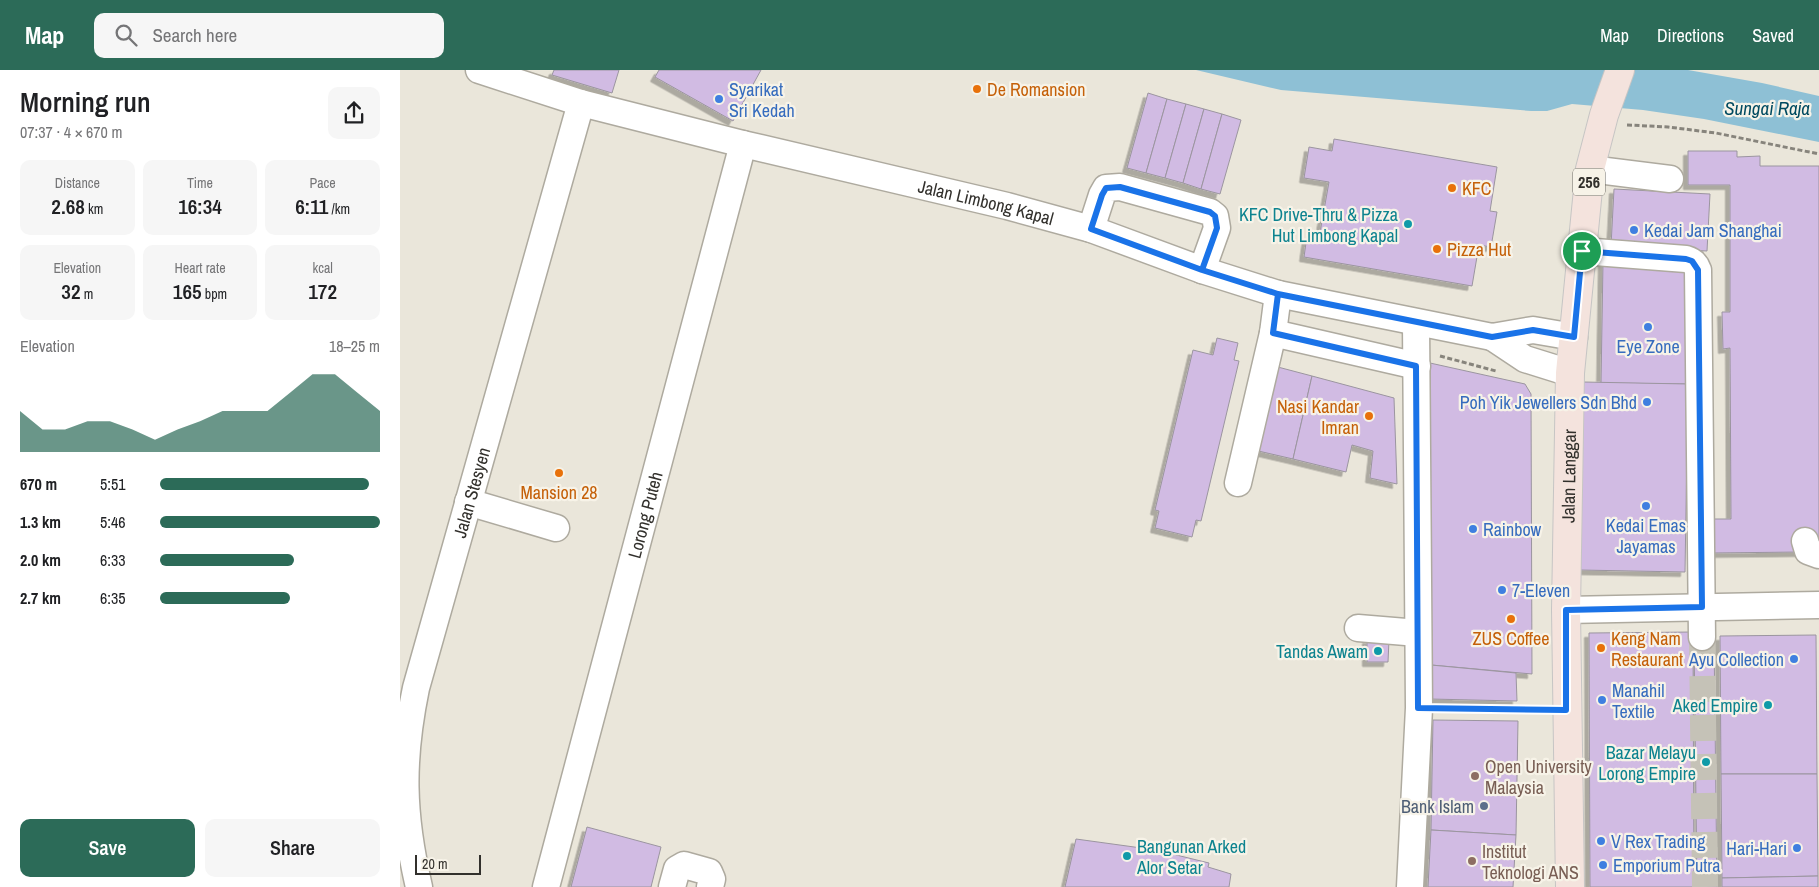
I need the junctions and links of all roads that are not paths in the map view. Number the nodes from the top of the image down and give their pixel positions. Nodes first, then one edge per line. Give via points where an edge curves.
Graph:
1 (479, 70) edge
2 (1620, 70) edge
3 (581, 103) junction
4 (743, 144) junction
5 (1590, 169) junction
6 (1670, 179) dead end
7 (1091, 229) junction
8 (1582, 251) junction
9 (1202, 270) junction
10 (1278, 294) junction
11 (1416, 323) junction
12 (1273, 333) junction
13 (1492, 337) junction
14 (1574, 337) junction
15 (1417, 358) junction
16 (1570, 373) junction
17 (1238, 483) dead end
18 (468, 502) junction
19 (556, 528) dead end
20 (1819, 605) edge
21 (1702, 607) junction
22 (1566, 610) junction
23 (1358, 628) dead end
24 (1418, 632) junction
25 (1702, 637) tunnel mouth
26 (1571, 884) edge
27 (419, 887) edge
28 (546, 887) edge
29 (672, 887) edge
30 (710, 887) edge
31 (1410, 887) edge

1 - 3 street, Jalan Limbong Kapal
2 - 5 main road, Jalan Langgar / 256
3 - 4 street, Jalan Limbong Kapal
3 - 18 street, Jalan Stesyen
4 - 7 street, Jalan Limbong Kapal
4 - 28 street, Lorong Puteh
5 - 6 street
5 - 8 main road, Jalan Langgar / 256
7 - 9 street, Jalan Limbong Kapal
7 - 9 street via 1106,188 1120,187 1210,212 1215,216 1217,228
8 - 14 main road, Jalan Langgar / 256
8 - 21 street via 1686,259 1692,261 1698,270
9 - 10 street, Jalan Limbong Kapal via 1251,274
10 - 11 street, Jalan Limbong Kapal
10 - 12 street
11 - 13 street, Jalan Limbong Kapal
11 - 15 street
12 - 15 street
12 - 17 street
13 - 14 street, Jalan Limbong Kapal via 1533,330
13 - 16 street, Jalan Limbong Kapal via 1525,360
14 - 16 main road, Jalan Langgar / 256
15 - 24 street
16 - 22 main road, Jalan Langgar / 256
18 - 19 street
18 - 27 street, Jalan Stesyen via 408,724 405,812
20 - 21 street
21 - 22 street
21 - 25 street
22 - 26 main road, Jalan Langgar / 256
23 - 24 street
24 - 31 street
29 - 30 street via 677,869 684,865 708,872 712,879

